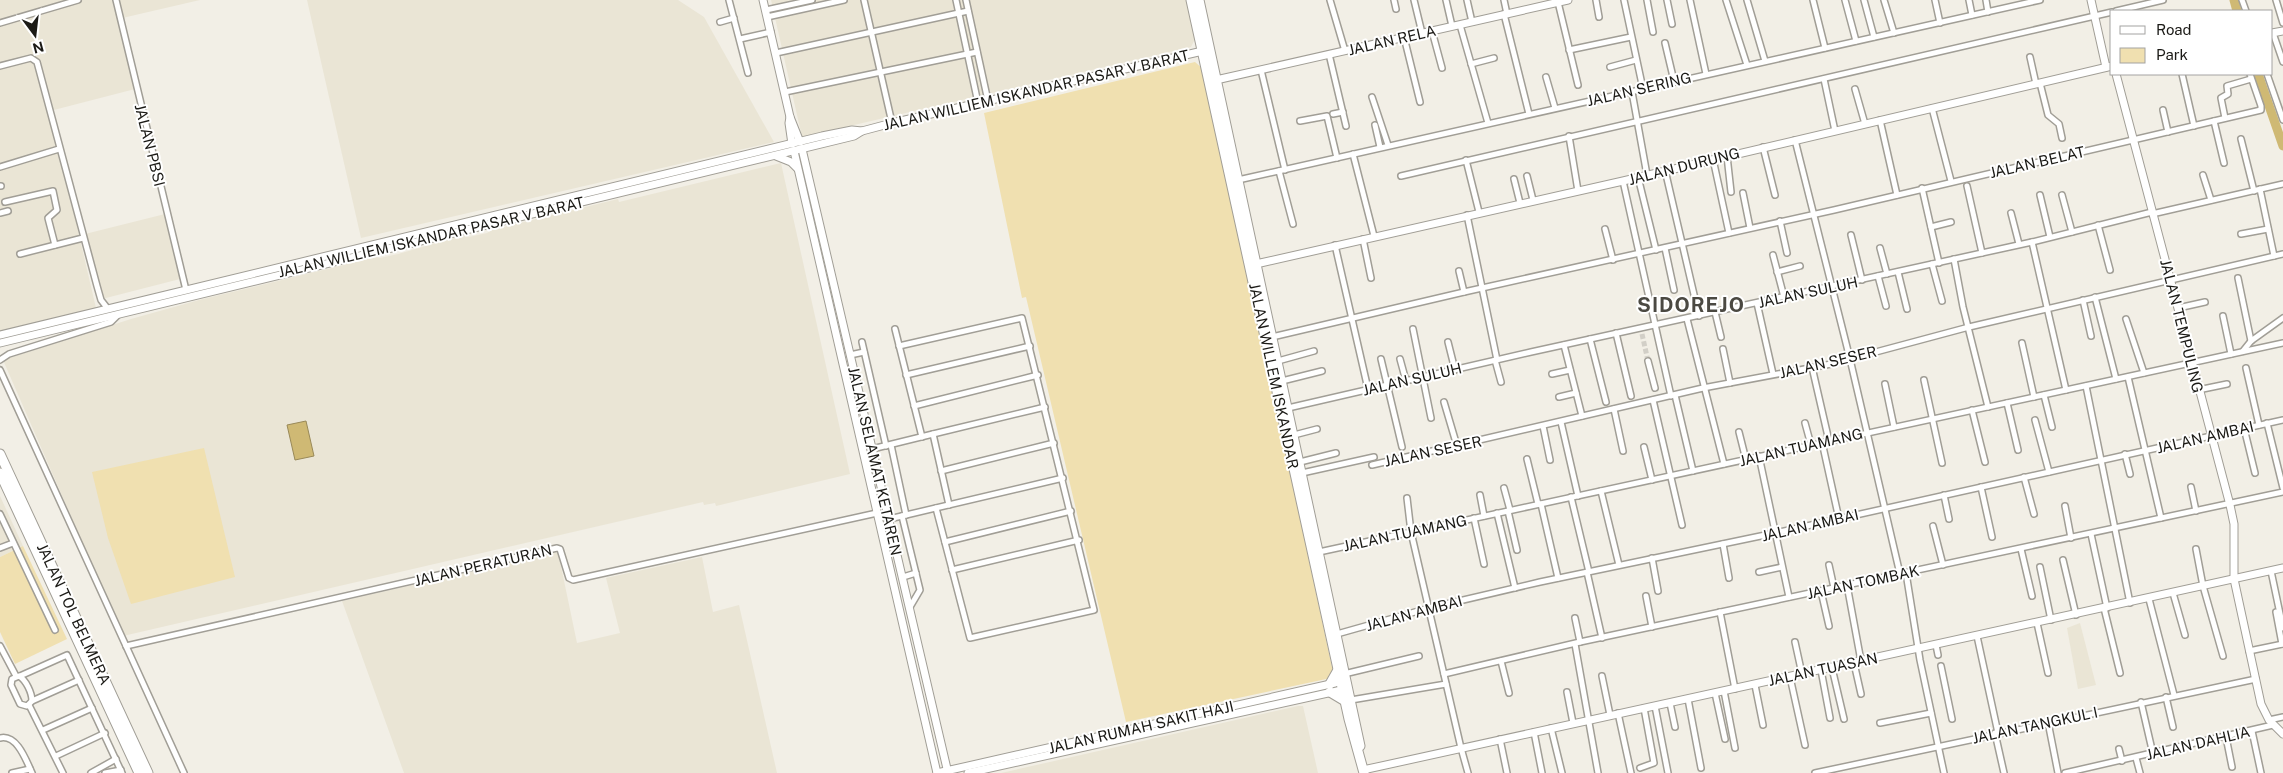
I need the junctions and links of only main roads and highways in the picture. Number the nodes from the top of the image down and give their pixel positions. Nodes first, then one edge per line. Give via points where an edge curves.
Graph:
1 (1192, 0) edge
2 (1199, 0) edge
3 (1206, 50) junction
4 (1249, 247) junction
5 (0, 454) edge
6 (0, 473) edge
7 (1343, 680) junction
8 (1348, 700) junction
9 (1364, 771) edge
10 (139, 773) edge
11 (148, 773) edge

1 - 3 highway, JALAN WILLEM ISKANDAR
2 - 3 highway, JALAN WILLEM ISKANDAR
3 - 4 highway, JALAN WILLEM ISKANDAR
3 - 4 highway, JALAN WILLEM ISKANDAR via 1216,80 1238,180
4 - 7 highway, JALAN WILLEM ISKANDAR
4 - 7 highway, JALAN WILLEM ISKANDAR via 1256,264 1300,462 1337,634
5 - 11 highway, JALAN TOL BELMERA
6 - 10 highway, JALAN TOL BELMERA
7 - 8 highway, JALAN WILLEM ISKANDAR
7 - 8 highway via 1330,688
8 - 9 highway, JALAN WILLEM ISKANDAR

